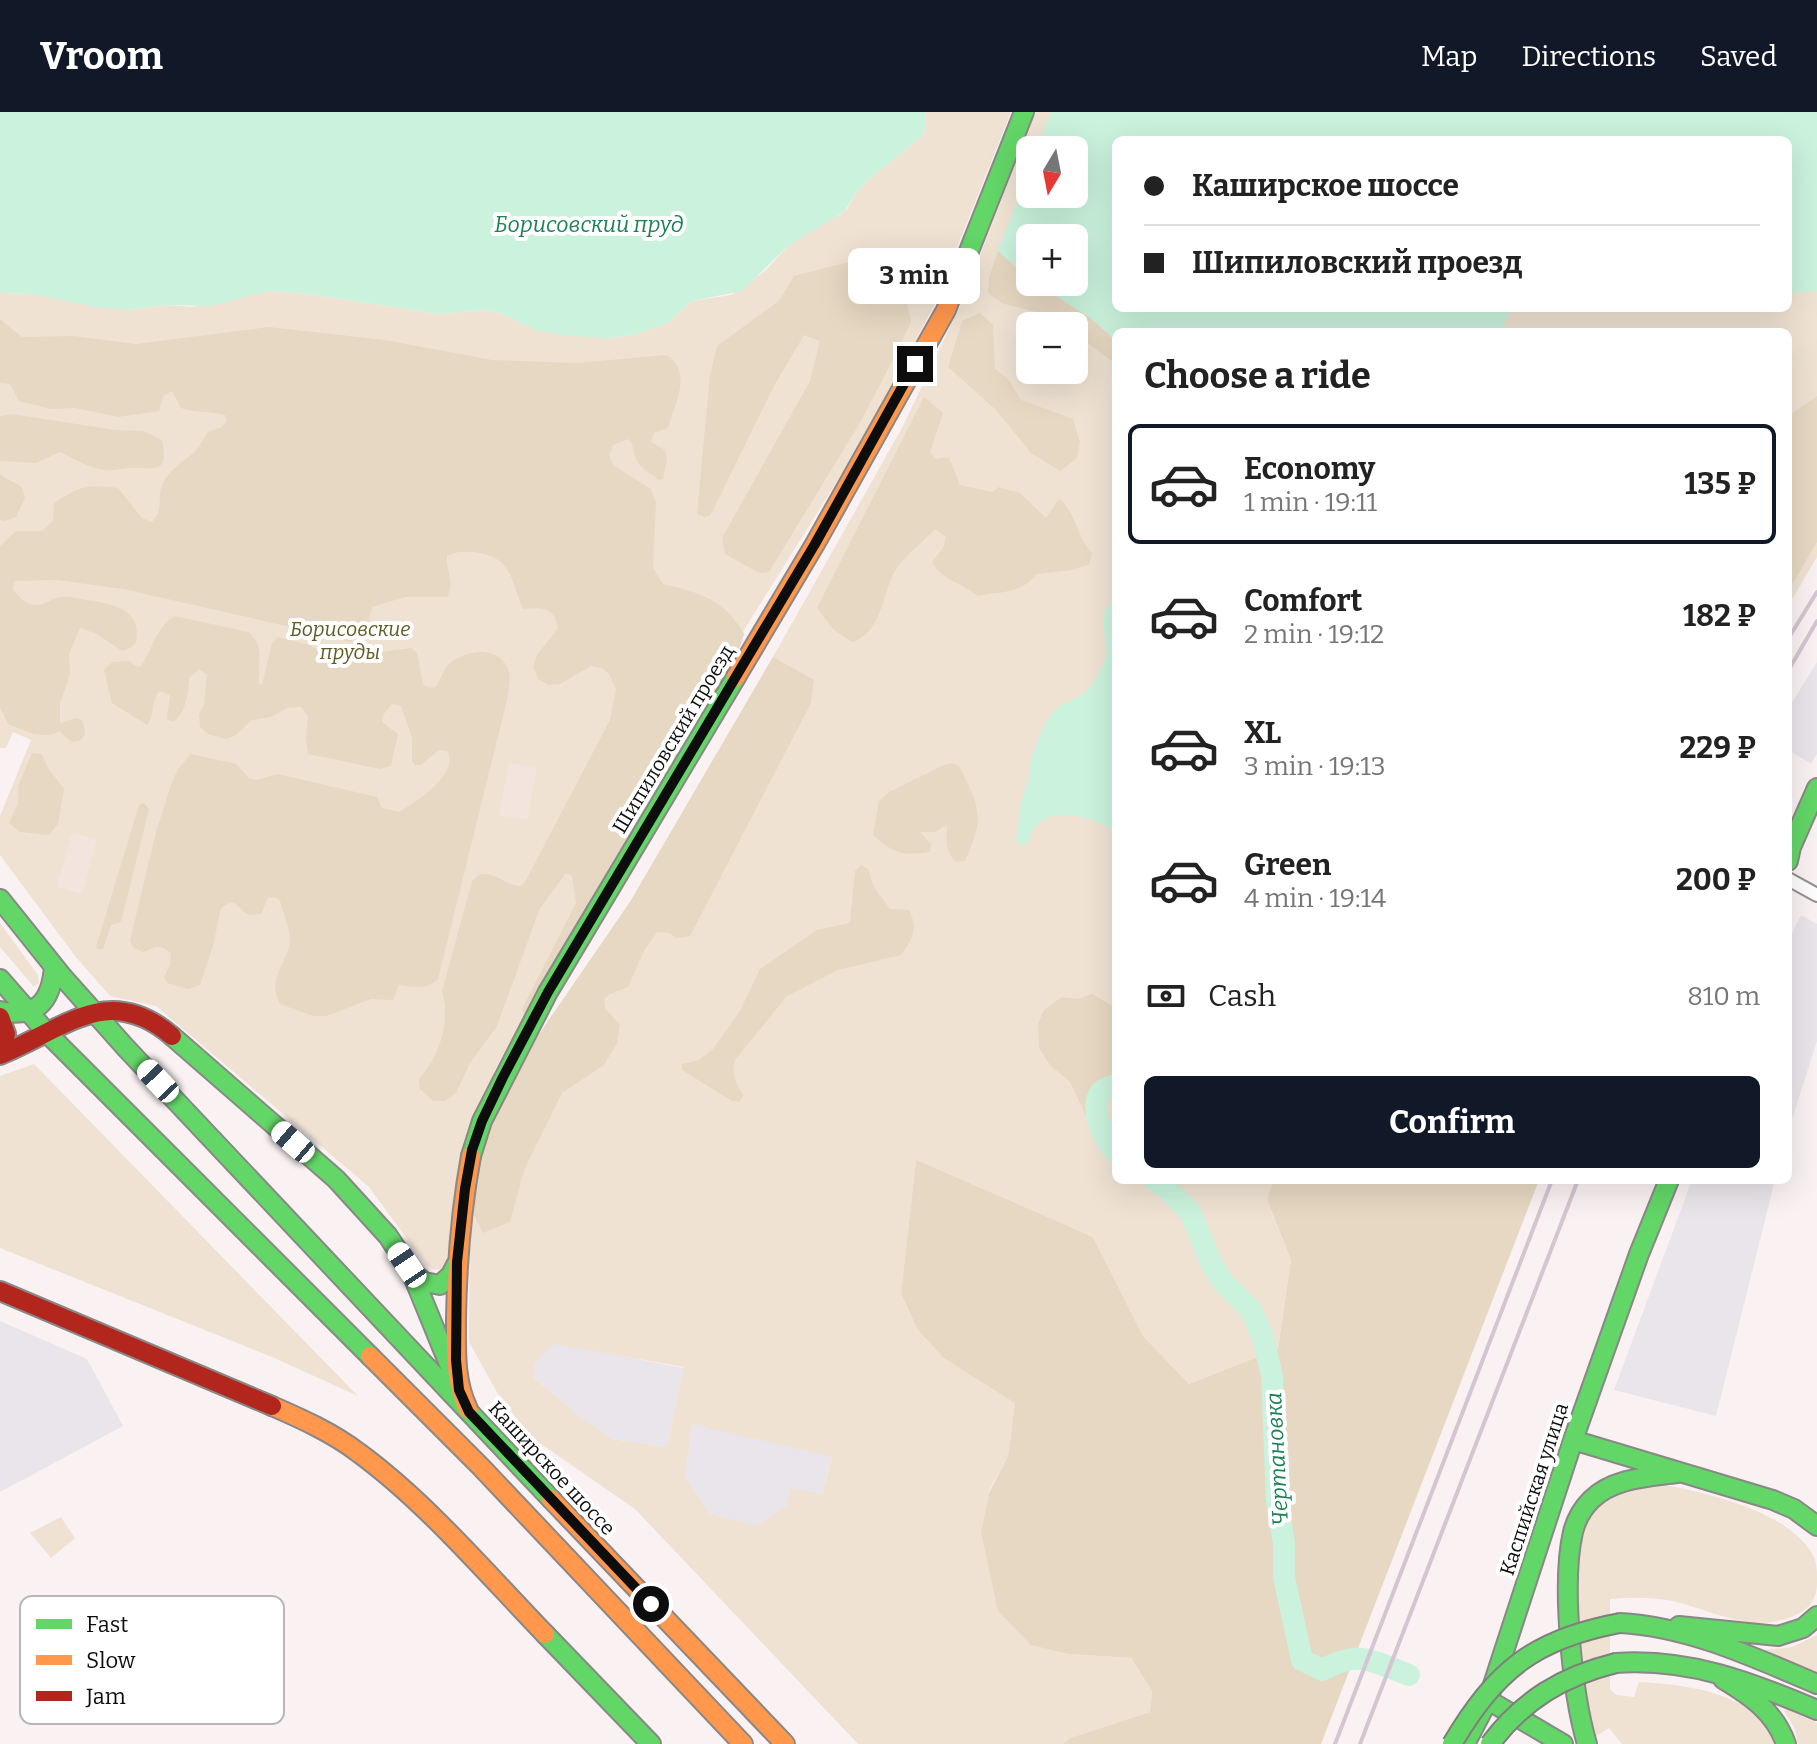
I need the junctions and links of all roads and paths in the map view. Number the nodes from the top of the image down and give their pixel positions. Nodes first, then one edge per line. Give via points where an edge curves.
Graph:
1 (1024, 112) edge
2 (1817, 788) edge
3 (1792, 845) edge
4 (1792, 881) edge
5 (1817, 895) edge
6 (0, 899) edge
7 (54, 967) junction
8 (0, 979) edge
9 (94, 1010) junction
10 (0, 1011) edge
11 (29, 1014) junction
12 (0, 1017) edge
13 (48, 1034) junction
14 (0, 1052) edge
15 (1665, 1184) edge
16 (457, 1262) junction
17 (411, 1271) junction
18 (0, 1291) edge
19 (459, 1390) junction
20 (469, 1412) junction
21 (1573, 1440) junction
22 (1677, 1473) junction
23 (1816, 1526) edge
24 (1817, 1616) edge
25 (1656, 1624) junction
26 (1695, 1665) junction
27 (1817, 1684) edge
28 (1488, 1700) junction
29 (1817, 1710) edge
30 (651, 1744) edge
31 (743, 1744) edge
32 (785, 1744) edge
33 (1452, 1744) edge
34 (1465, 1744) edge
35 (1490, 1744) edge
36 (1563, 1744) edge
37 (1587, 1744) edge
38 (1786, 1744) edge

1 - 16 main road, Шипиловский проезд via 946,310 503,1077 472,1150
2 - 3 main road
4 - 5 street
6 - 7 main road, Каширское шоссе
7 - 9 main road, Каширское шоссе
7 - 11 main road via 51,991
8 - 11 main road
9 - 13 main road
9 - 17 main road via 130,1011 162,1028 336,1179 388,1236
9 - 20 main road, Каширское шоссе
10 - 11 main road
11 - 13 main road
12 - 14 main road via 6,1034
13 - 14 main road
13 - 31 main road via 481,1467
15 - 21 main road, Каспийская улица
16 - 17 main road via 440,1285 424,1282
16 - 19 main road, Шипиловский проезд
17 - 19 main road
18 - 30 main road via 304,1420 358,1452 483,1569
19 - 20 main road, Шипиловский проезд
20 - 32 main road, Каширское шоссе
21 - 22 main road
21 - 28 main road, Каспийская улица
22 - 23 main road via 1773,1500
22 - 37 main road via 1611,1486 1590,1501 1575,1526 1569,1563 1576,1694
24 - 25 main road via 1803,1628 1778,1636
25 - 27 main road
25 - 33 main road, bridge via 1620,1623 1551,1641 1519,1660 1478,1701
26 - 29 main road
26 - 35 main road, bridge via 1655,1660 1575,1674 1536,1696
26 - 38 main road via 1768,1710
28 - 34 main road, Каспийская улица
28 - 36 main road

